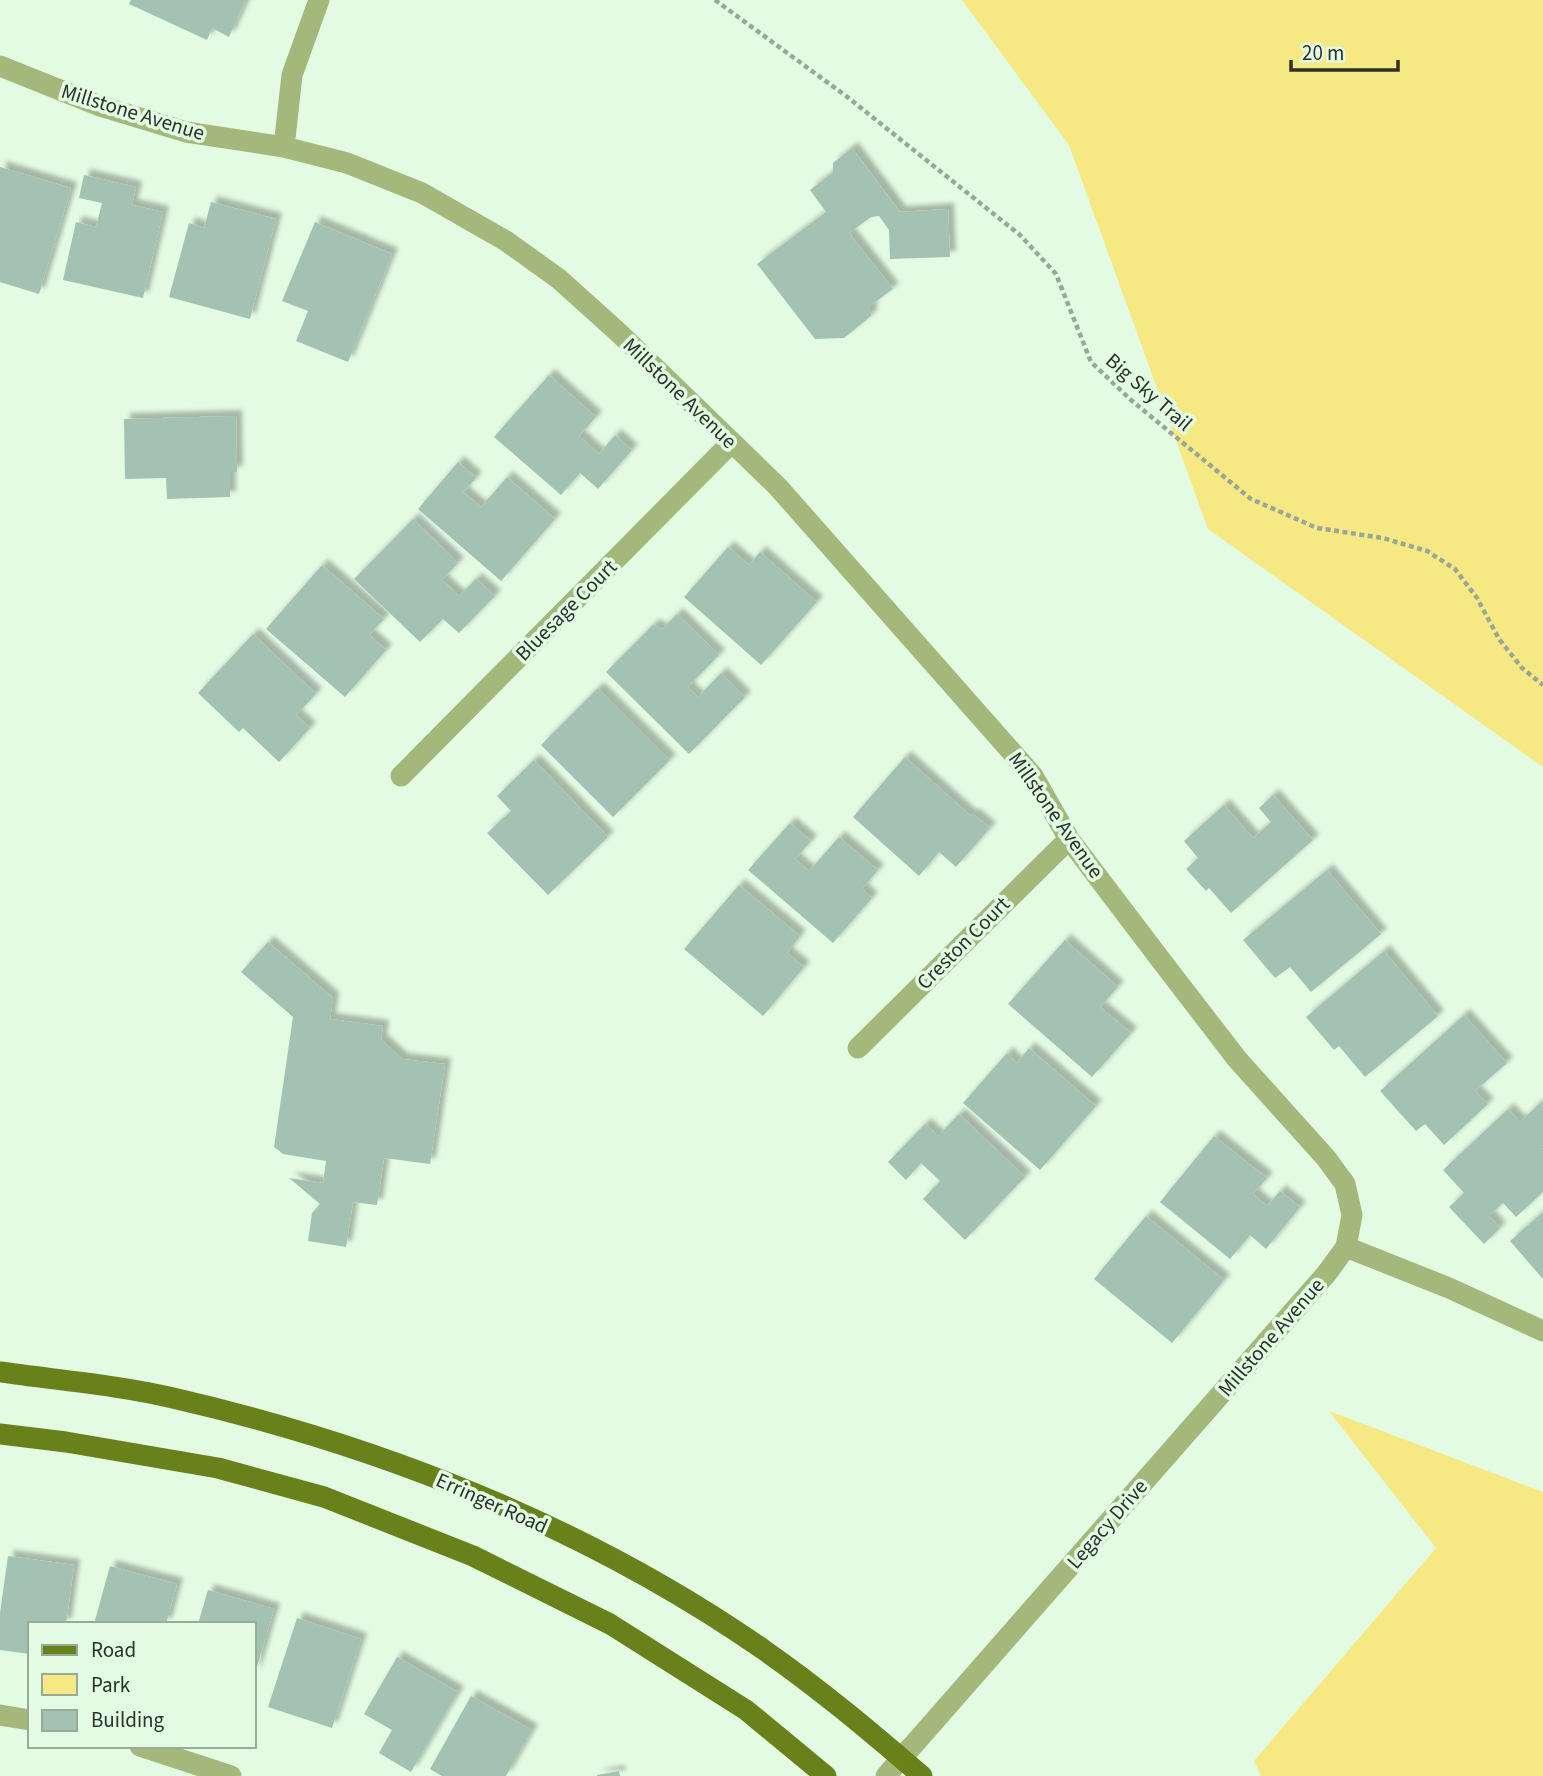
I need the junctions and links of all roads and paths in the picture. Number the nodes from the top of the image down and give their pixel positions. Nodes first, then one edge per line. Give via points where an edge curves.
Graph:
1 (319, 0) edge
2 (715, 0) edge
3 (0, 66) edge
4 (284, 147) junction
5 (731, 443) junction
6 (1543, 685) edge
7 (401, 776) dead end
8 (1069, 839) junction
9 (858, 1048) dead end
10 (1346, 1247) junction
11 (1543, 1331) edge
12 (0, 1372) edge
13 (0, 1434) edge
14 (0, 1714) edge
15 (28, 1720) edge
16 (146, 1748) edge
17 (901, 1759) junction
18 (231, 1776) edge
19 (826, 1776) edge
20 (886, 1776) edge
21 (922, 1776) edge

1 - 4 street via 292,75
2 - 6 path, Big Sky Trail via 846,96 1020,235 1056,274 1091,362 1131,400 1251,499 1317,528 1383,538 1427,551 1455,569 1499,639
3 - 4 street, Millstone Avenue via 100,106 186,132
4 - 5 street, Millstone Avenue via 347,163 422,193 493,232 559,279 619,332
5 - 7 street, Bluesage Court
5 - 8 street, Millstone Avenue via 778,487 1033,776
8 - 9 street, Creston Court
8 - 10 street, Millstone Avenue via 1237,1059 1345,1184 1352,1215
10 - 11 street
10 - 17 street, Millstone Avenue
12 - 17 main road, Erringer Road via 170,1397 270,1422 391,1460 494,1502 669,1590 764,1650
13 - 19 main road via 218,1468 324,1497 473,1556 610,1624 746,1710
14 - 15 street
16 - 18 street
17 - 20 street
17 - 21 main road, Erringer Road

